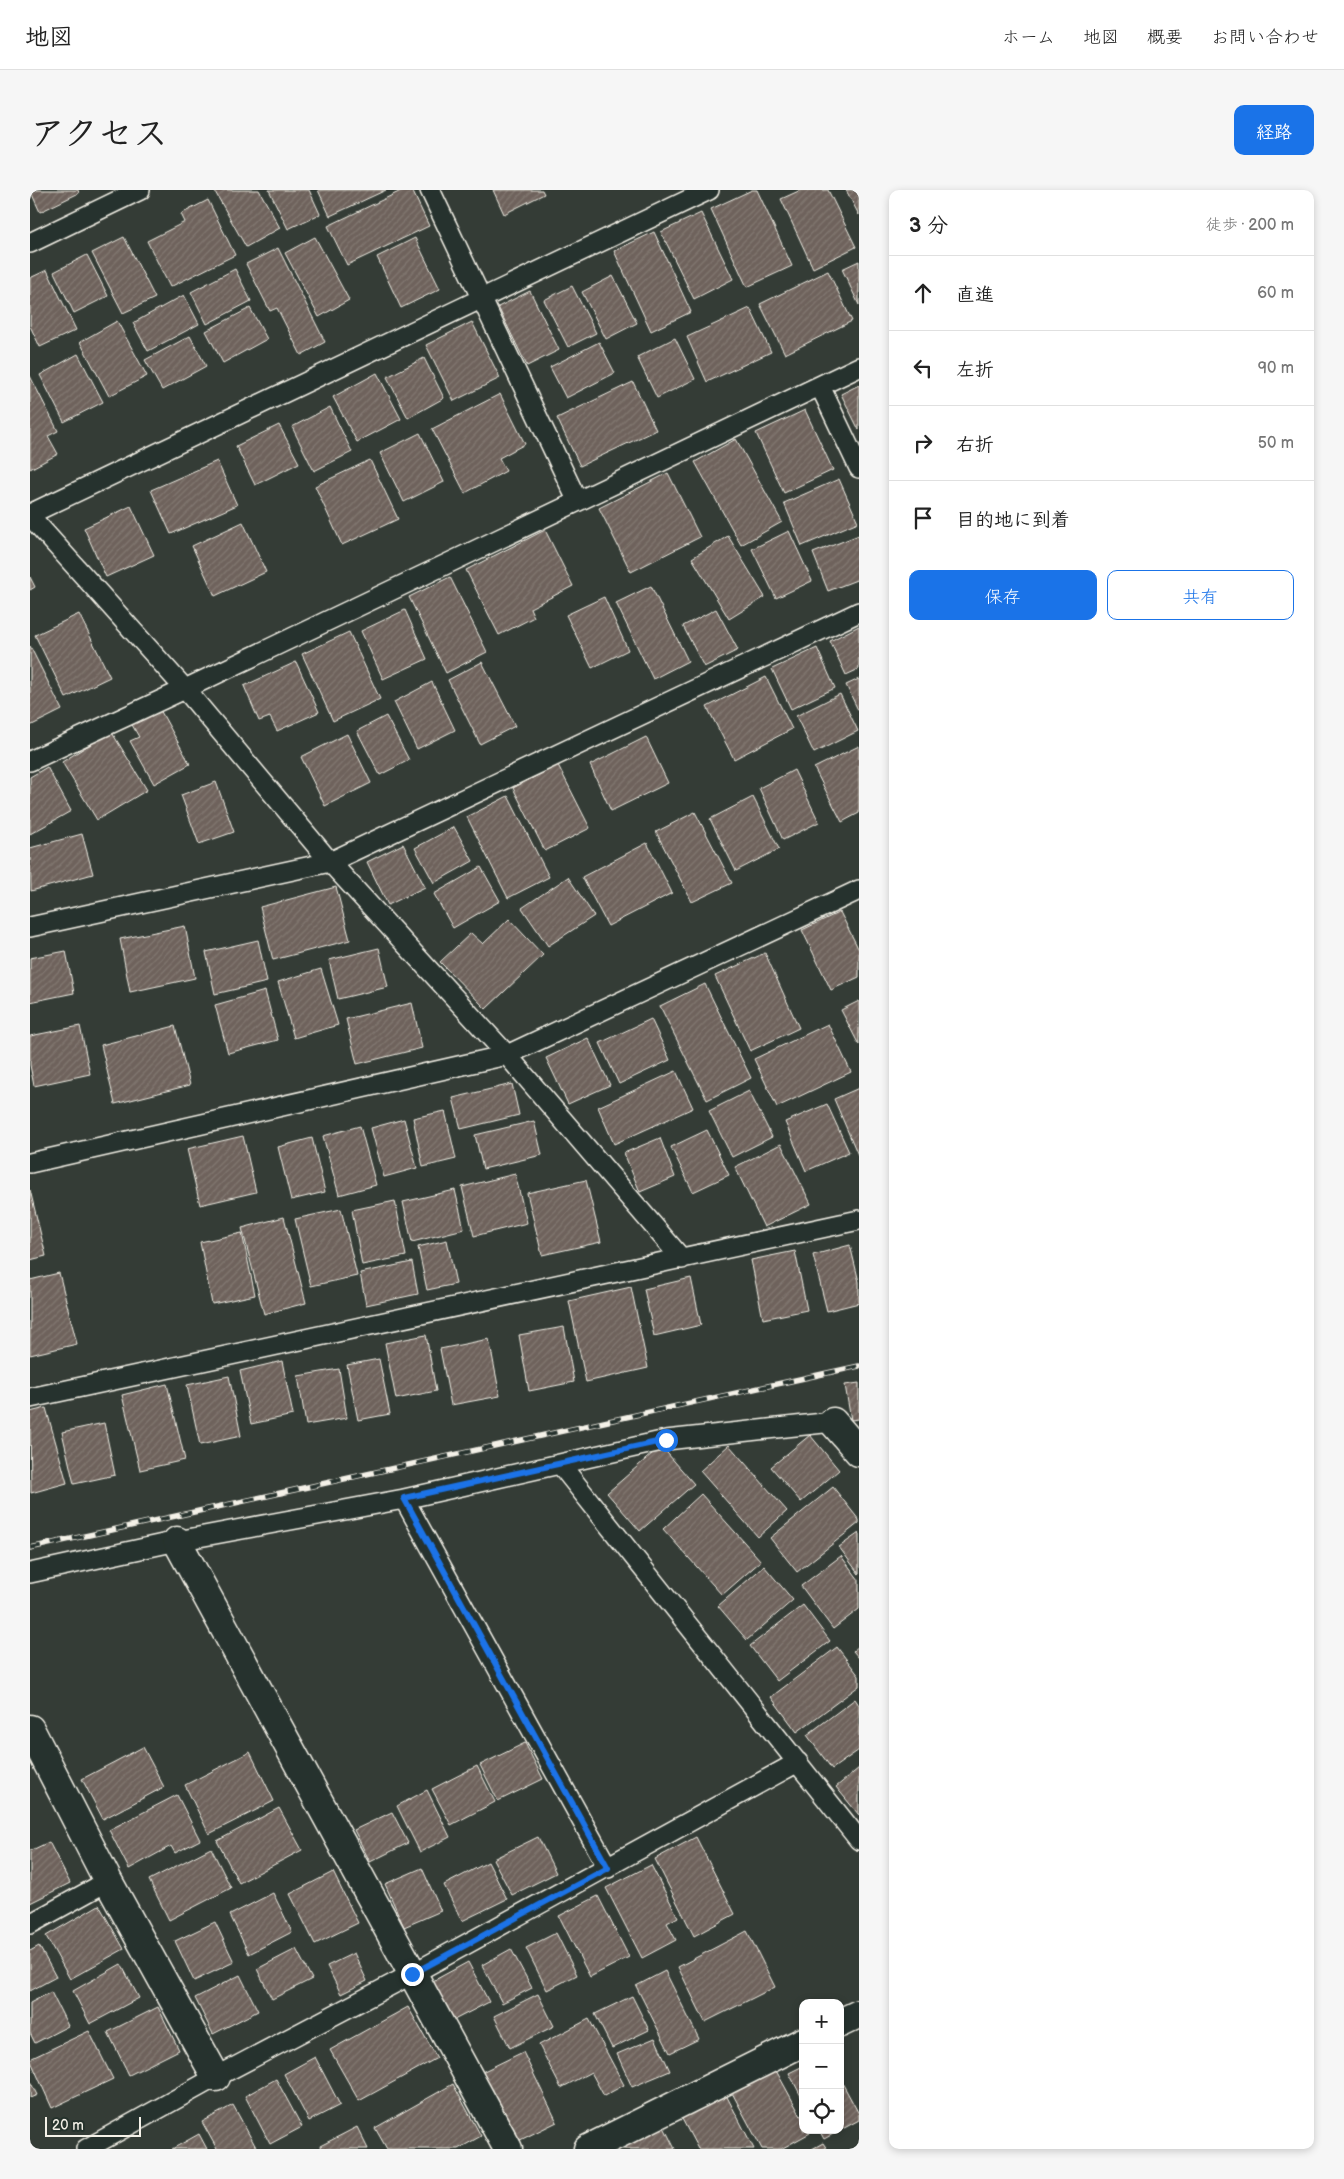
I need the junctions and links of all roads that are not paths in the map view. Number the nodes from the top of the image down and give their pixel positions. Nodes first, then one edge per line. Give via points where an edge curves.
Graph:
1 (140, 190) edge
2 (430, 190) edge
3 (709, 190) edge
4 (30, 243) edge
5 (481, 298) junction
6 (859, 367) edge
7 (820, 386) junction
8 (859, 468) edge
9 (577, 500) junction
10 (30, 515) edge
11 (859, 612) edge
12 (185, 689) junction
13 (30, 761) edge
14 (330, 862) junction
15 (859, 890) edge
16 (30, 927) edge
17 (507, 1055) junction
18 (30, 1163) edge
19 (859, 1220) edge
20 (682, 1259) junction
21 (30, 1398) edge
22 (833, 1422) joint
23 (859, 1452) edge
24 (560, 1464) junction
25 (404, 1498) junction
26 (177, 1541) junction
27 (30, 1574) edge
28 (30, 1729) edge
29 (798, 1762) junction
30 (859, 1840) edge
31 (608, 1868) junction
32 (108, 1882) junction
33 (30, 1924) edge
34 (412, 1974) junction
35 (859, 2014) edge
36 (844, 2021) edge
37 (799, 2044) edge
38 (216, 2076) junction
39 (86, 2149) edge
40 (508, 2149) edge
41 (588, 2149) edge

1 - 4 lane
2 - 5 lane
3 - 5 lane
5 - 9 lane
5 - 10 lane
6 - 7 lane
7 - 8 lane
7 - 9 lane
9 - 12 lane
10 - 12 lane
11 - 14 lane
12 - 13 lane
12 - 14 lane
14 - 16 lane
14 - 17 lane
15 - 17 lane
17 - 18 lane
17 - 20 lane
19 - 20 lane
20 - 21 lane
22 - 23 street
22 - 24 lane via 666,1440
24 - 25 lane
24 - 29 lane
25 - 26 lane
25 - 31 lane
26 - 27 lane
26 - 34 street
28 - 32 street
29 - 30 lane
29 - 31 lane
31 - 34 lane
32 - 33 lane
32 - 38 street
34 - 38 lane
34 - 40 street
35 - 36 street
37 - 41 street
38 - 39 lane

